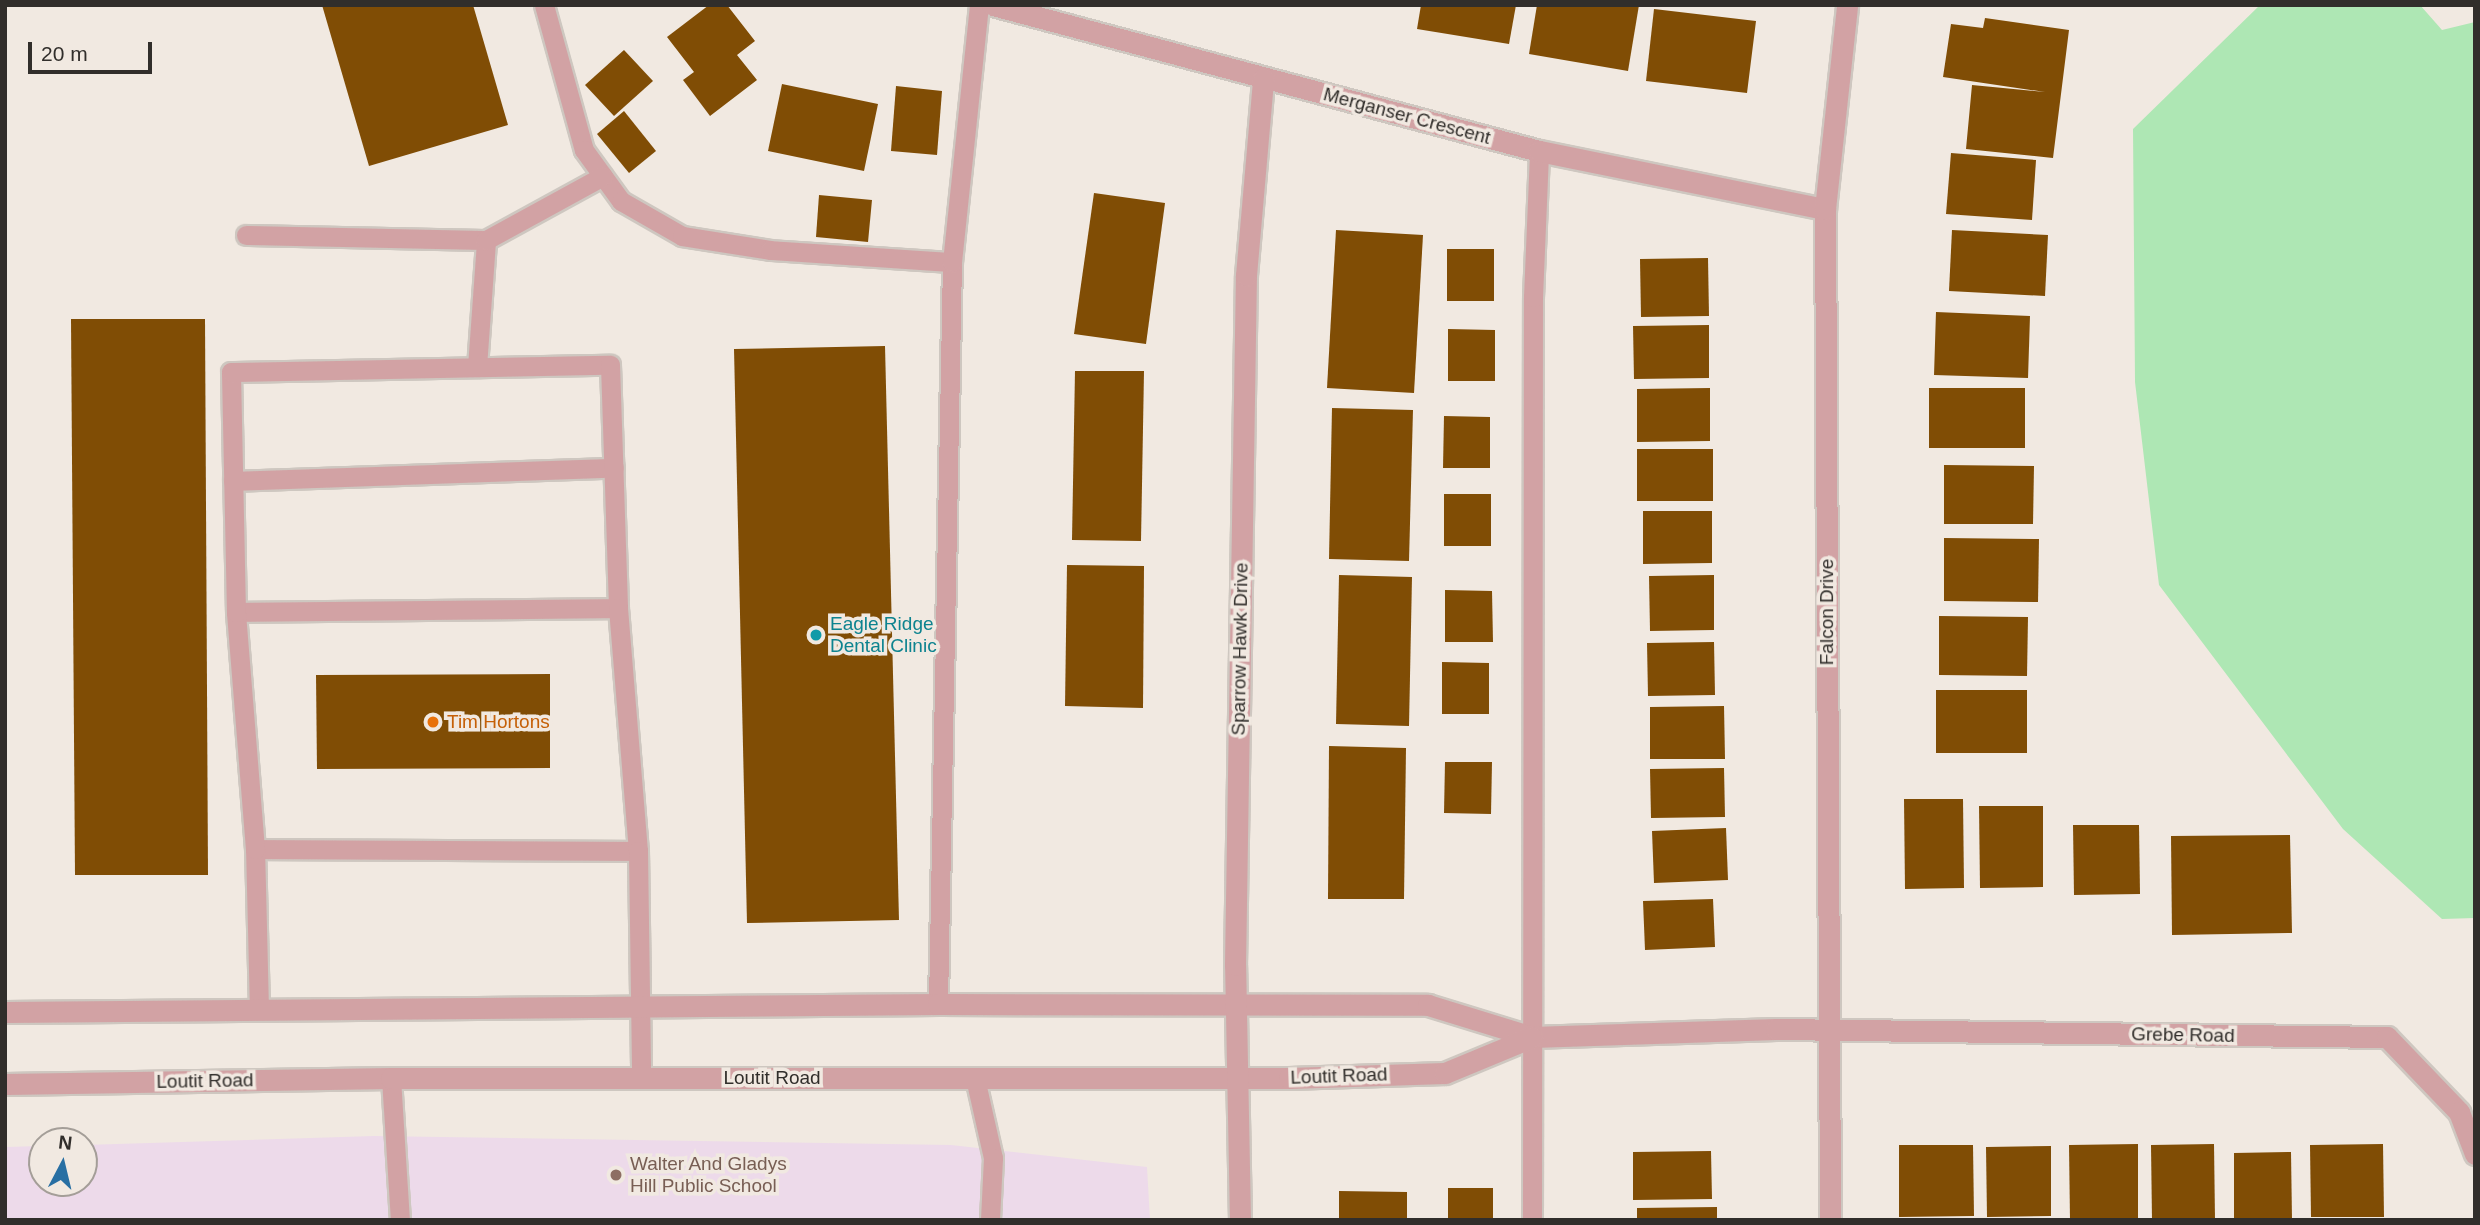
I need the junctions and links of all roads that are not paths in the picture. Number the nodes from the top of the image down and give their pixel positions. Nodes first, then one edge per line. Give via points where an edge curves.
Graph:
1 (544, 5) edge
2 (979, 5) edge
3 (993, 5) edge
4 (1847, 5) edge
5 (1263, 79) junction
6 (1539, 151) junction
7 (603, 176) junction
8 (1825, 209) junction
9 (246, 235) dead end
10 (486, 240) junction
11 (952, 262) junction
12 (477, 367) junction
13 (614, 468) junction
14 (233, 481) junction
15 (618, 608) junction
16 (236, 612) junction
17 (255, 849) junction
18 (638, 851) junction
19 (938, 1004) junction
20 (1236, 1004) junction
21 (641, 1006) junction
22 (259, 1010) junction
23 (5, 1012) edge
24 (1830, 1031) junction
25 (1532, 1037) junction
26 (391, 1077) junction
27 (641, 1078) junction
28 (975, 1078) junction
29 (1236, 1079) junction
30 (5, 1084) edge
31 (2475, 1154) edge
32 (400, 1220) edge
33 (990, 1220) edge
34 (1240, 1220) edge
35 (1531, 1220) edge
36 (1830, 1220) edge

1 - 7 lane via 584,150
2 - 11 lane
3 - 5 street, Merganser Crescent
4 - 8 street, Falcon Drive
5 - 6 street, Merganser Crescent
5 - 20 street, Sparrow Hawk Drive via 1246,275
6 - 8 street, Merganser Crescent
6 - 25 lane via 1533,297
7 - 10 lane
7 - 11 lane via 621,201 682,236 770,250
8 - 24 street, Falcon Drive
9 - 10 lane
10 - 12 lane
11 - 19 lane
12 - 13 lane via 610,365
12 - 14 lane via 231,372
13 - 14 lane
13 - 15 lane
14 - 16 lane
15 - 16 lane
15 - 18 lane
16 - 17 lane
17 - 18 lane
17 - 22 lane
18 - 21 lane
19 - 20 street, Loutit Road
19 - 21 street, Loutit Road
20 - 25 street, Loutit Road via 1428,1005
20 - 29 street, Sparrow Hawk Drive
21 - 22 street, Loutit Road
21 - 27 lane
22 - 23 street, Loutit Road
24 - 25 street, Loutit Road
24 - 31 street, Grebe Road via 2387,1037 2459,1112
24 - 36 street, Falcon Drive
25 - 29 street, Loutit Road via 1445,1073
25 - 35 lane
26 - 27 street, Loutit Road
26 - 30 street, Loutit Road
26 - 32 lane
27 - 28 street, Loutit Road
28 - 29 street, Loutit Road
28 - 33 lane via 993,1158
29 - 34 street, Sparrow Hawk Drive

